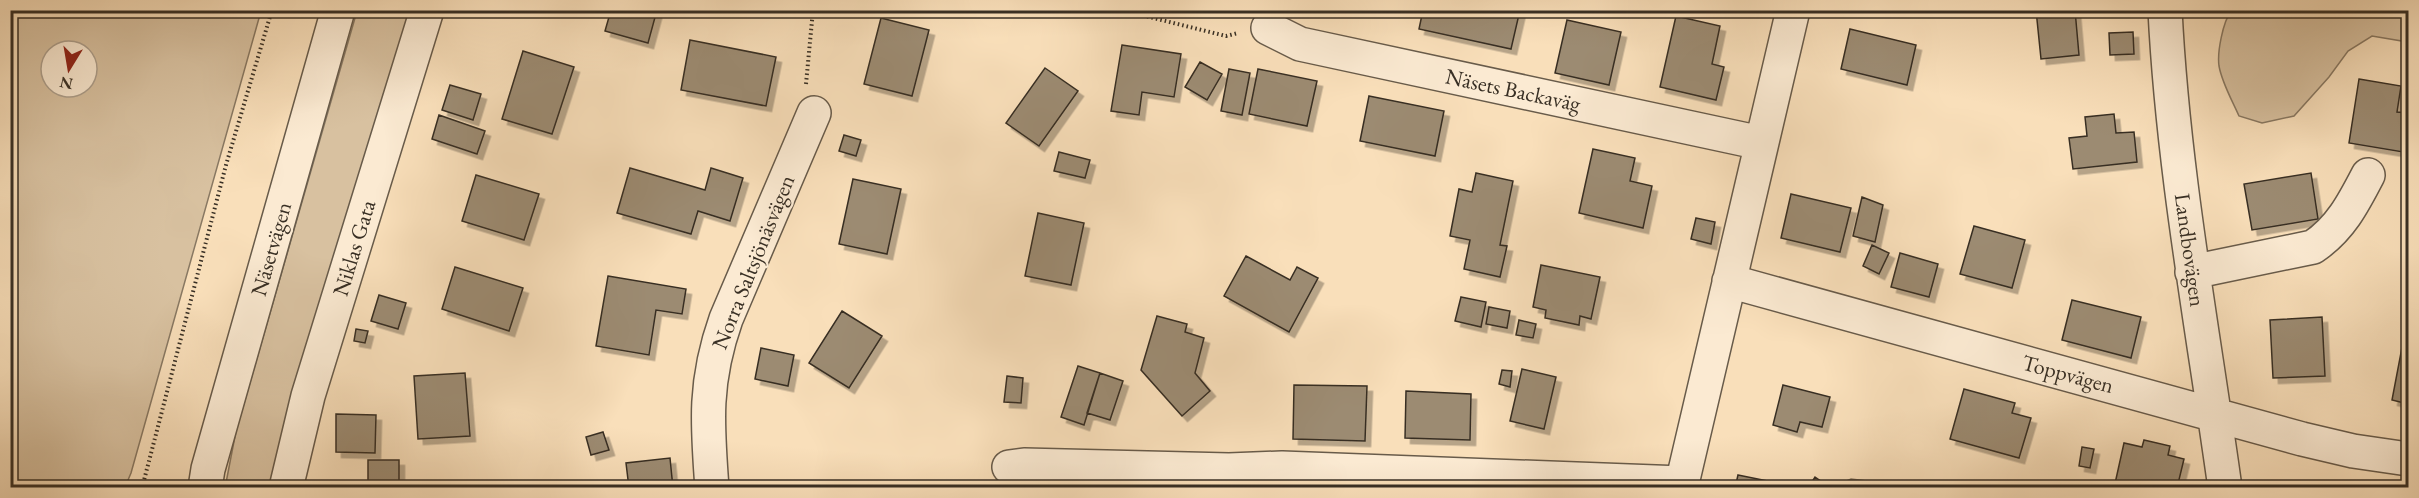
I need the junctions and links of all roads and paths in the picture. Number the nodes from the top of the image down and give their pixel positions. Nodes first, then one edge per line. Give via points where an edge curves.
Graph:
1 (272, 10) edge
2 (338, 10) edge
3 (427, 10) edge
4 (813, 10) edge
5 (1121, 10) edge
6 (1793, 10) edge
7 (2165, 10) edge
8 (1269, 28) joint
9 (814, 114) joint
10 (1761, 142) junction
11 (2368, 175) dead end
12 (2192, 272) junction
13 (1730, 281) junction
14 (2215, 414) junction
15 (2409, 459) edge
16 (1009, 467) dead end
17 (1225, 478) edge
18 (1681, 485) edge
19 (142, 488) edge
20 (205, 488) edge
21 (286, 488) edge
22 (712, 488) edge
23 (2225, 488) edge

1 - 19 path via 226,165
2 - 20 street, Näsetvägen
3 - 21 street, Niklas Gata via 308,396
4 - 9 path via 804,80
5 - 8 path via 1226,36
6 - 10 street
7 - 12 street, Landbovägen via 2173,117
8 - 10 street, Näsets Backaväg via 1300,44
9 - 22 street, Norra Saltsjönäsvägen via 715,349 707,407
10 - 13 street
11 - 12 street via 2339,225 2313,247
12 - 14 street, Landbovägen
13 - 14 street, Toppvägen
13 - 18 street
14 - 15 street, Toppvägen via 2353,451
14 - 23 street, Landbovägen
16 - 17 street
17 - 18 street via 1282,468

